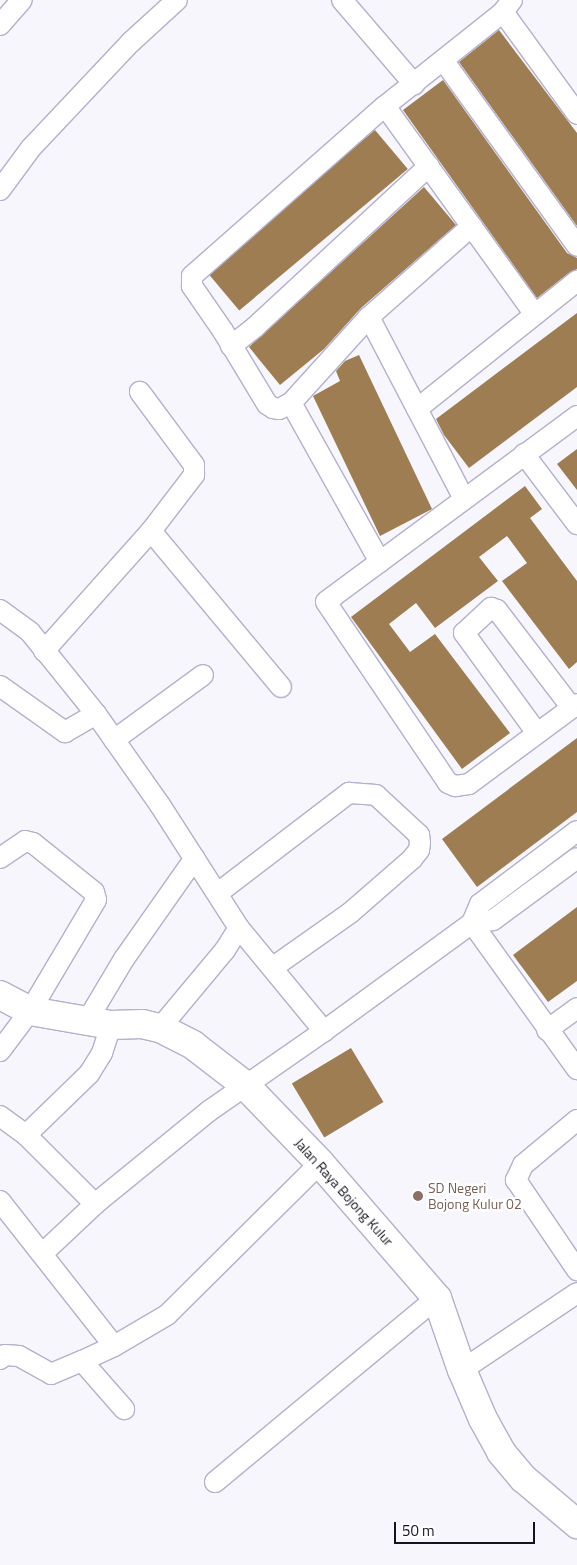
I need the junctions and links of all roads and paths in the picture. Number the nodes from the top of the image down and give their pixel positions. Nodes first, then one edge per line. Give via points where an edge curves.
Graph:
1 (22, 0) edge
2 (177, 0) edge
3 (342, 0) edge
4 (508, 6) edge
5 (0, 25) edge
6 (443, 60) junction
7 (414, 84) junction
8 (385, 106) junction
9 (577, 114) edge
10 (429, 166) junction
11 (0, 190) edge
12 (472, 226) junction
13 (577, 246) edge
14 (577, 281) edge
15 (535, 315) junction
16 (369, 317) junction
17 (232, 346) junction
18 (140, 392) dead end
19 (291, 403) junction
20 (417, 409) junction
21 (577, 416) edge
22 (524, 454) junction
23 (464, 499) junction
24 (577, 524) edge
25 (151, 531) junction
26 (380, 562) junction
27 (0, 610) edge
28 (44, 650) junction
29 (203, 675) dead end
30 (0, 686) edge
31 (281, 686) dead end
32 (574, 706) edge
33 (96, 714) junction
34 (538, 733) junction
35 (114, 740) junction
36 (577, 831) edge
37 (0, 858) edge
38 (195, 858) junction
39 (577, 858) edge
40 (218, 893) junction
41 (472, 923) junction
42 (239, 928) junction
43 (272, 968) junction
44 (0, 995) edge
45 (577, 1008) edge
46 (30, 1011) junction
47 (99, 1023) junction
48 (160, 1028) junction
49 (547, 1030) junction
50 (324, 1031) junction
51 (0, 1052) edge
52 (577, 1069) edge
53 (245, 1085) junction
54 (0, 1116) edge
55 (577, 1120) edge
56 (26, 1135) junction
57 (320, 1163) junction
58 (0, 1201) edge
59 (95, 1204) junction
60 (42, 1254) junction
61 (577, 1270) edge
62 (577, 1293) edge
63 (437, 1298) junction
64 (114, 1346) junction
65 (0, 1359) edge
66 (82, 1361) junction
67 (462, 1370) junction
68 (124, 1409) dead end
69 (215, 1482) dead end
70 (577, 1524) edge

1 - 5 street
2 - 11 street via 131,42 31,148
3 - 7 street
4 - 6 street
4 - 9 street
6 - 7 street
6 - 13 street
7 - 8 street
8 - 10 street
8 - 17 street via 194,272 192,286
10 - 12 street
10 - 17 street
12 - 15 street
12 - 16 street
14 - 15 street
15 - 20 street
16 - 19 street
16 - 20 street
17 - 19 street via 267,404 279,409
18 - 25 street via 194,465 194,475
19 - 26 street
20 - 23 street
21 - 22 street
22 - 23 street
22 - 24 street
23 - 26 street
25 - 28 street
25 - 31 street
26 - 34 street via 327,600 326,605 448,783 461,787 469,784
27 - 28 street via 30,632
28 - 33 street
29 - 35 street
30 - 33 street via 65,732
32 - 34 street
32 - 34 street via 497,610 491,608 464,633
33 - 35 street
35 - 38 street
36 - 41 street via 480,904
37 - 46 street via 24,841 33,843 94,892 96,898 96,903
38 - 40 street
38 - 47 street via 124,959
39 - 41 street via 493,920
40 - 42 street
40 - 43 street via 349,793 376,795 419,835 420,843 412,859 350,913
41 - 49 street
41 - 50 street
42 - 43 street
42 - 48 street via 225,950
43 - 50 street
44 - 46 main road, Jalan Raya Bojong Kulur
45 - 49 street
46 - 47 main road, Jalan Raya Bojong Kulur
46 - 51 street
47 - 48 main road, Jalan Raya Bojong Kulur via 142,1024
47 - 56 street via 102,1053 89,1074
48 - 53 main road, Jalan Raya Bojong Kulur via 193,1045
49 - 52 street
50 - 53 street
53 - 57 main road, Jalan Raya Bojong Kulur
53 - 59 street
54 - 56 street
55 - 61 street via 523,1165 516,1180
56 - 59 street
57 - 63 main road, Jalan Raya Bojong Kulur
57 - 64 street via 167,1316
58 - 60 street
59 - 60 street
60 - 64 street
62 - 67 street
63 - 67 main road, Jalan Raya Bojong Kulur
63 - 69 street
64 - 66 street
65 - 66 street via 5,1355 19,1356 51,1374
66 - 68 street
67 - 70 main road, Jalan Raya Bojong Kulur via 501,1452 524,1480

